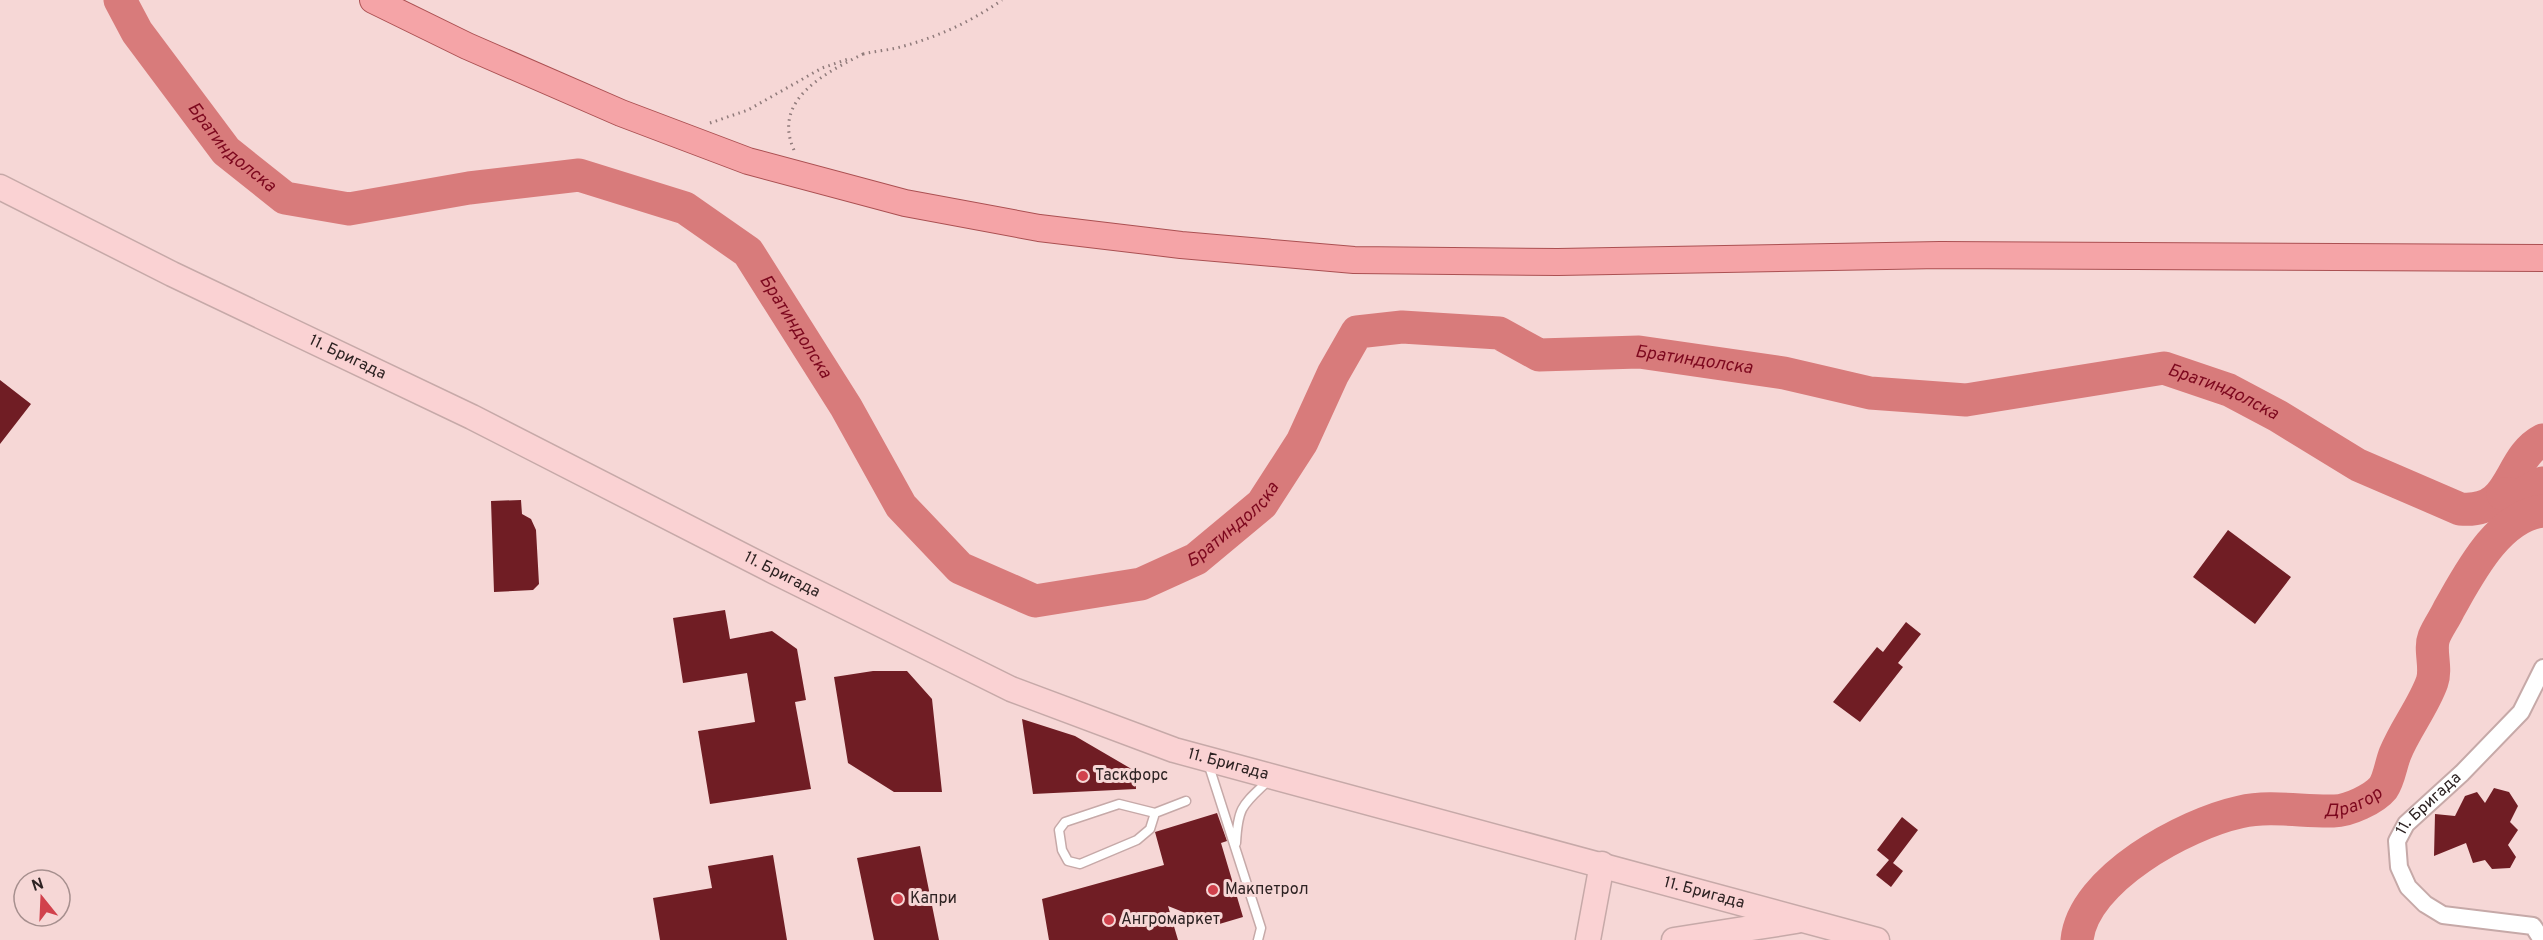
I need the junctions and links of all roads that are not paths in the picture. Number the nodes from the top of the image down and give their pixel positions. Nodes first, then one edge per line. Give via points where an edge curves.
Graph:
1 (373, 0) edge
2 (0, 187) edge
3 (2543, 258) edge
4 (2543, 668) edge
5 (1206, 759) junction
6 (1274, 776) junction
7 (1186, 801) dead end
8 (1155, 813) junction
9 (1236, 850) junction
10 (1602, 864) junction
11 (1807, 920) junction
12 (1258, 940) edge
13 (1588, 940) edge
14 (1674, 940) edge
15 (1877, 940) edge
16 (2542, 940) edge

1 - 3 main road via 621,113 748,160 906,203 1039,228 1181,245 1378,261 1940,255
2 - 5 main road, 11. Бригада via 472,417 1011,689
4 - 16 street, 11. Бригада via 2521,712 2406,824 2397,841 2399,867 2408,886 2425,904 2443,915 2533,926
5 - 6 main road, 11. Бригада
5 - 9 lane
6 - 9 lane via 1242,806 1237,817
6 - 10 main road, 11. Бригада
7 - 8 lane
8 - 8 lane via 1119,804 1065,822 1059,830 1062,850 1068,861 1080,864 1137,840 1149,830
9 - 12 lane via 1261,928
10 - 11 main road, 11. Бригада
10 - 13 main road
11 - 14 main road, 11. Бригада
11 - 15 main road, 11. Бригада

